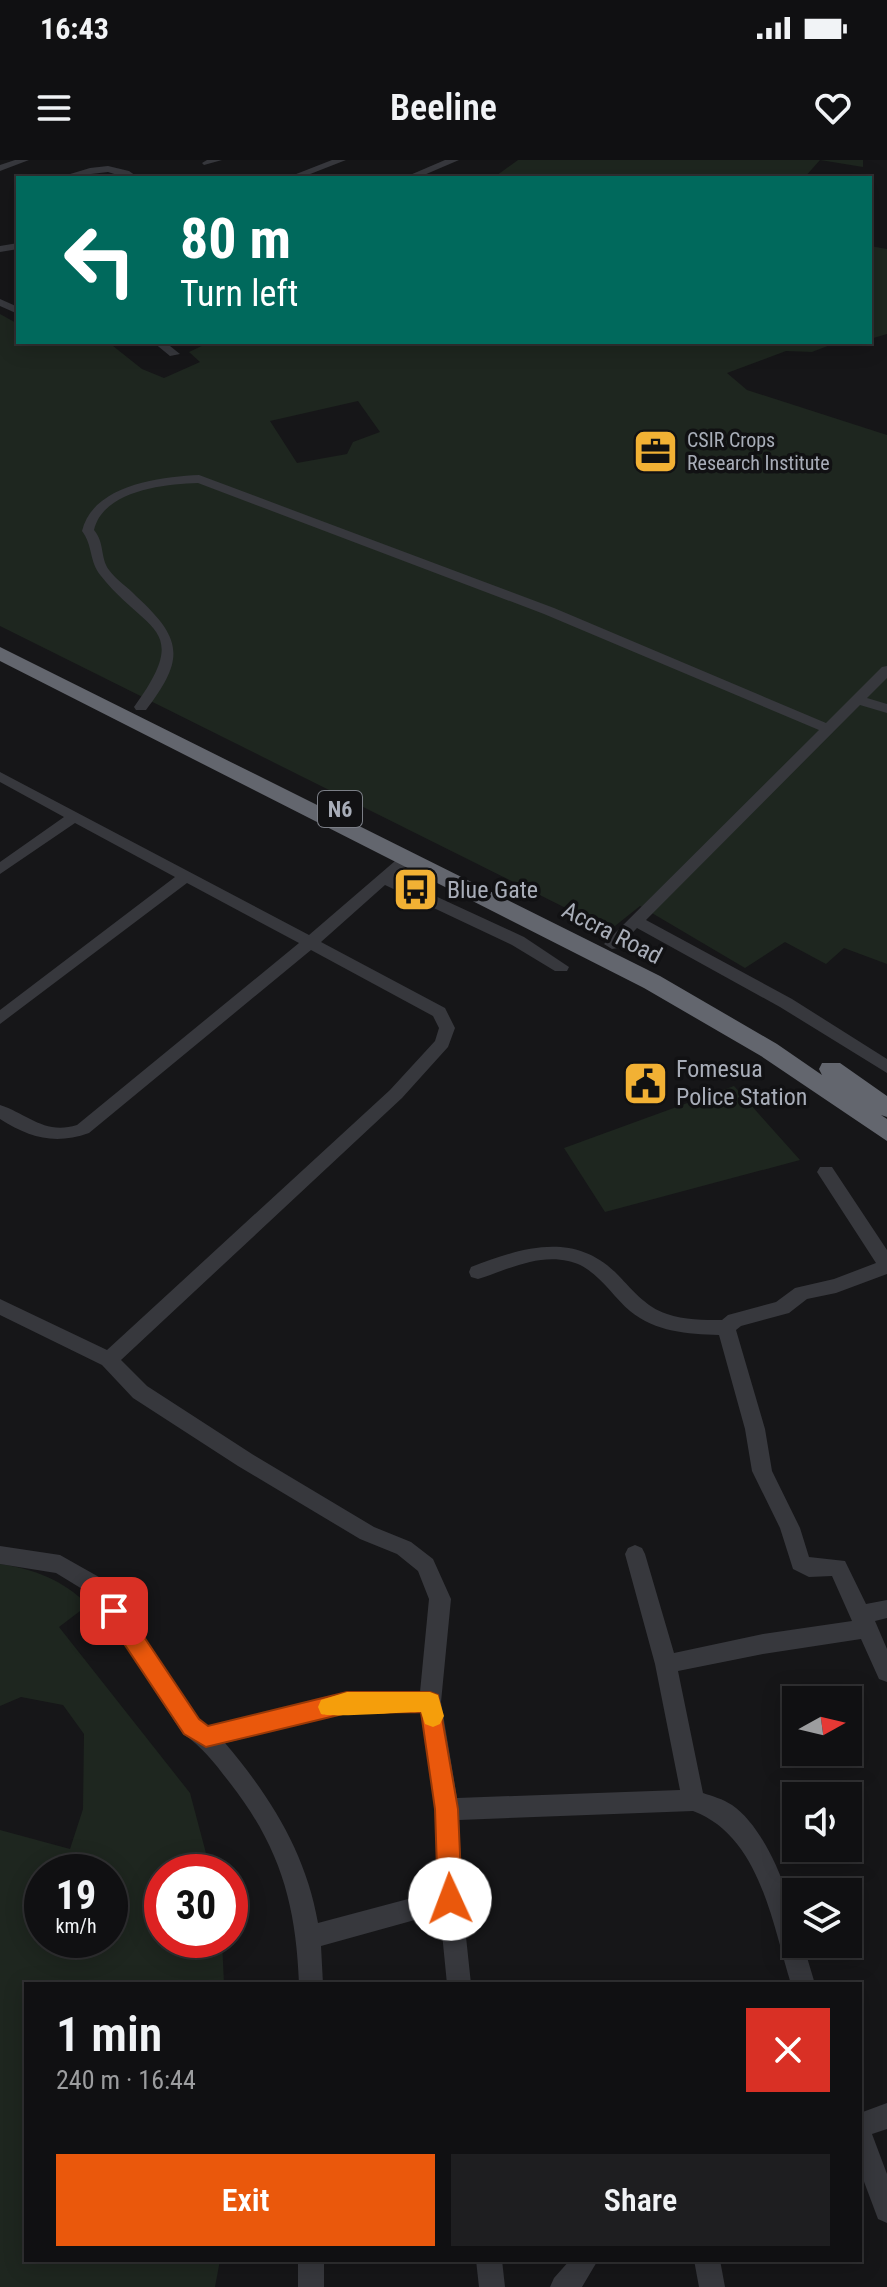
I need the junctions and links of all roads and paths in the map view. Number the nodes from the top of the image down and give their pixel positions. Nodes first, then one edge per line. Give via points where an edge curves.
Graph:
1 (24, 160) edge
2 (91, 160) edge
3 (341, 160) edge
4 (454, 160) edge
5 (104, 167) junction
6 (0, 168) edge
7 (70, 176) edge
8 (131, 176) edge
9 (297, 176) edge
10 (413, 176) edge
11 (161, 344) edge
12 (174, 354) dead end
13 (0, 636) edge
14 (0, 653) edge
15 (887, 670) edge
16 (857, 699) junction
17 (141, 707) junction
18 (887, 709) edge
19 (827, 728) junction
20 (0, 776) edge
21 (75, 816) junction
22 (407, 858) junction
23 (0, 869) edge
24 (186, 876) junction
25 (383, 878) junction
26 (636, 921) junction
27 (312, 941) junction
28 (612, 944) junction
29 (561, 967) dead end
30 (0, 1018) edge
31 (887, 1067) edge
32 (887, 1108) edge
33 (0, 1111) edge
34 (887, 1132) edge
35 (826, 1172) dead end
36 (887, 1266) edge
37 (478, 1272) dead end
38 (0, 1306) edge
39 (726, 1328) junction
40 (109, 1360) junction
41 (635, 1554) dead end
42 (0, 1555) edge
43 (887, 1609) edge
44 (864, 1621) junction
45 (666, 1664) junction
46 (887, 1672) edge
47 (430, 1702) junction
48 (206, 1737) junction
49 (693, 1800) junction
50 (447, 1809) junction
51 (450, 1899) junction
52 (309, 1937) junction
53 (311, 1982) edge
54 (459, 1982) edge
55 (802, 1982) edge
56 (887, 2116) edge
57 (862, 2125) edge
58 (862, 2141) edge
59 (887, 2210) edge
60 (311, 2262) edge
61 (489, 2262) edge
62 (584, 2262) edge
63 (707, 2262) edge
64 (311, 2287) edge
65 (492, 2287) edge
66 (563, 2287) edge
67 (712, 2287) edge

1 - 6 street
2 - 5 street
3 - 9 street
4 - 10 street
5 - 7 street
5 - 8 street
11 - 12 street
13 - 17 highway, Accra Road / N6
14 - 22 highway, Accra Road / N6
15 - 16 street
16 - 18 street
16 - 19 street
17 - 19 street via 163,681 169,642 151,616 101,569 87,522 98,507 128,493 162,481 199,479 549,611
17 - 28 highway, Accra Road / N6
19 - 26 street
20 - 21 street
21 - 23 street
21 - 24 street
22 - 25 street
22 - 34 highway, Accra Road / N6 via 726,1024
24 - 27 street
24 - 30 street
25 - 27 street
25 - 29 street via 518,941
26 - 28 street
26 - 31 street via 786,1003
27 - 33 street via 83,1129 64,1137 50,1135
27 - 40 street via 439,1012 447,1028 442,1043 396,1094
28 - 32 highway, Accra Road / N6 via 798,1047
35 - 36 street
36 - 39 street via 802,1293 782,1308 735,1320
37 - 39 street via 515,1257 570,1251 593,1264 644,1312 681,1327
38 - 40 street
39 - 44 street via 762,1471 790,1528 800,1563 809,1568 838,1567
40 - 47 street via 153,1401 426,1565 440,1599
41 - 45 street
42 - 48 street via 60,1564 99,1588 191,1727
43 - 44 street
44 - 45 street
44 - 46 street
45 - 49 street
47 - 48 street via 347,1703
47 - 50 street
48 - 52 street via 268,1816 292,1863
49 - 50 street
49 - 55 street via 726,1814 755,1851 779,1904
50 - 51 street
51 - 52 street
51 - 54 street
52 - 53 street
56 - 57 street
58 - 59 street
60 - 64 street
61 - 65 street
62 - 66 street
63 - 67 street

